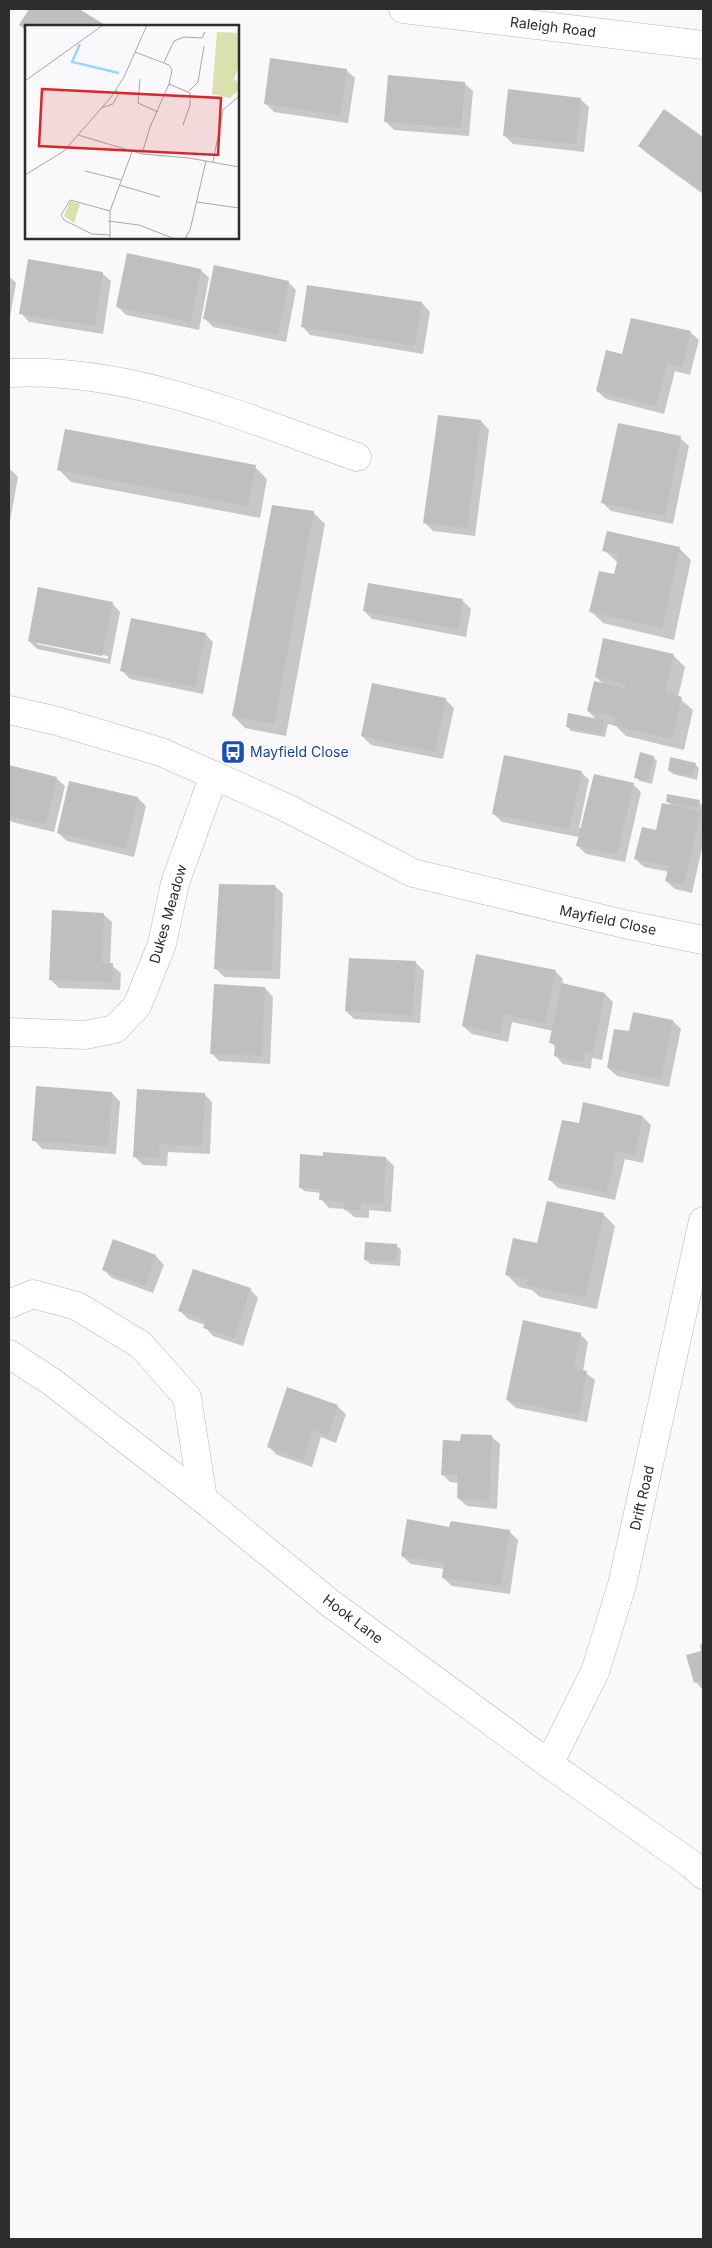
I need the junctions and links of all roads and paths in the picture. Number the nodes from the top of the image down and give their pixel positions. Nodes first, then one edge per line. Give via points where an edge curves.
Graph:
1 (403, 9) edge
2 (703, 45) edge
3 (9, 373) edge
4 (358, 457) dead end
5 (9, 710) edge
6 (214, 775) junction
7 (703, 940) edge
8 (9, 1032) edge
9 (703, 1221) edge
10 (9, 1304) edge
11 (9, 1354) edge
12 (203, 1499) junction
13 (549, 1764) junction
14 (703, 1875) edge

1 - 2 street, Raleigh Road
3 - 4 street via 38,372 101,378 136,386 189,399
5 - 6 street, Mayfield Close via 160,752
6 - 7 street, Mayfield Close via 285,807 413,873
6 - 8 street, Dukes Meadow via 175,883 162,944 137,1006 115,1029 85,1035
9 - 13 street, Drift Road via 622,1585 595,1672
10 - 12 street via 32,1294 77,1306 142,1345 187,1398
11 - 12 street, Hook Lane via 52,1382
12 - 13 street, Hook Lane via 330,1603
13 - 14 street, Hook Lane

